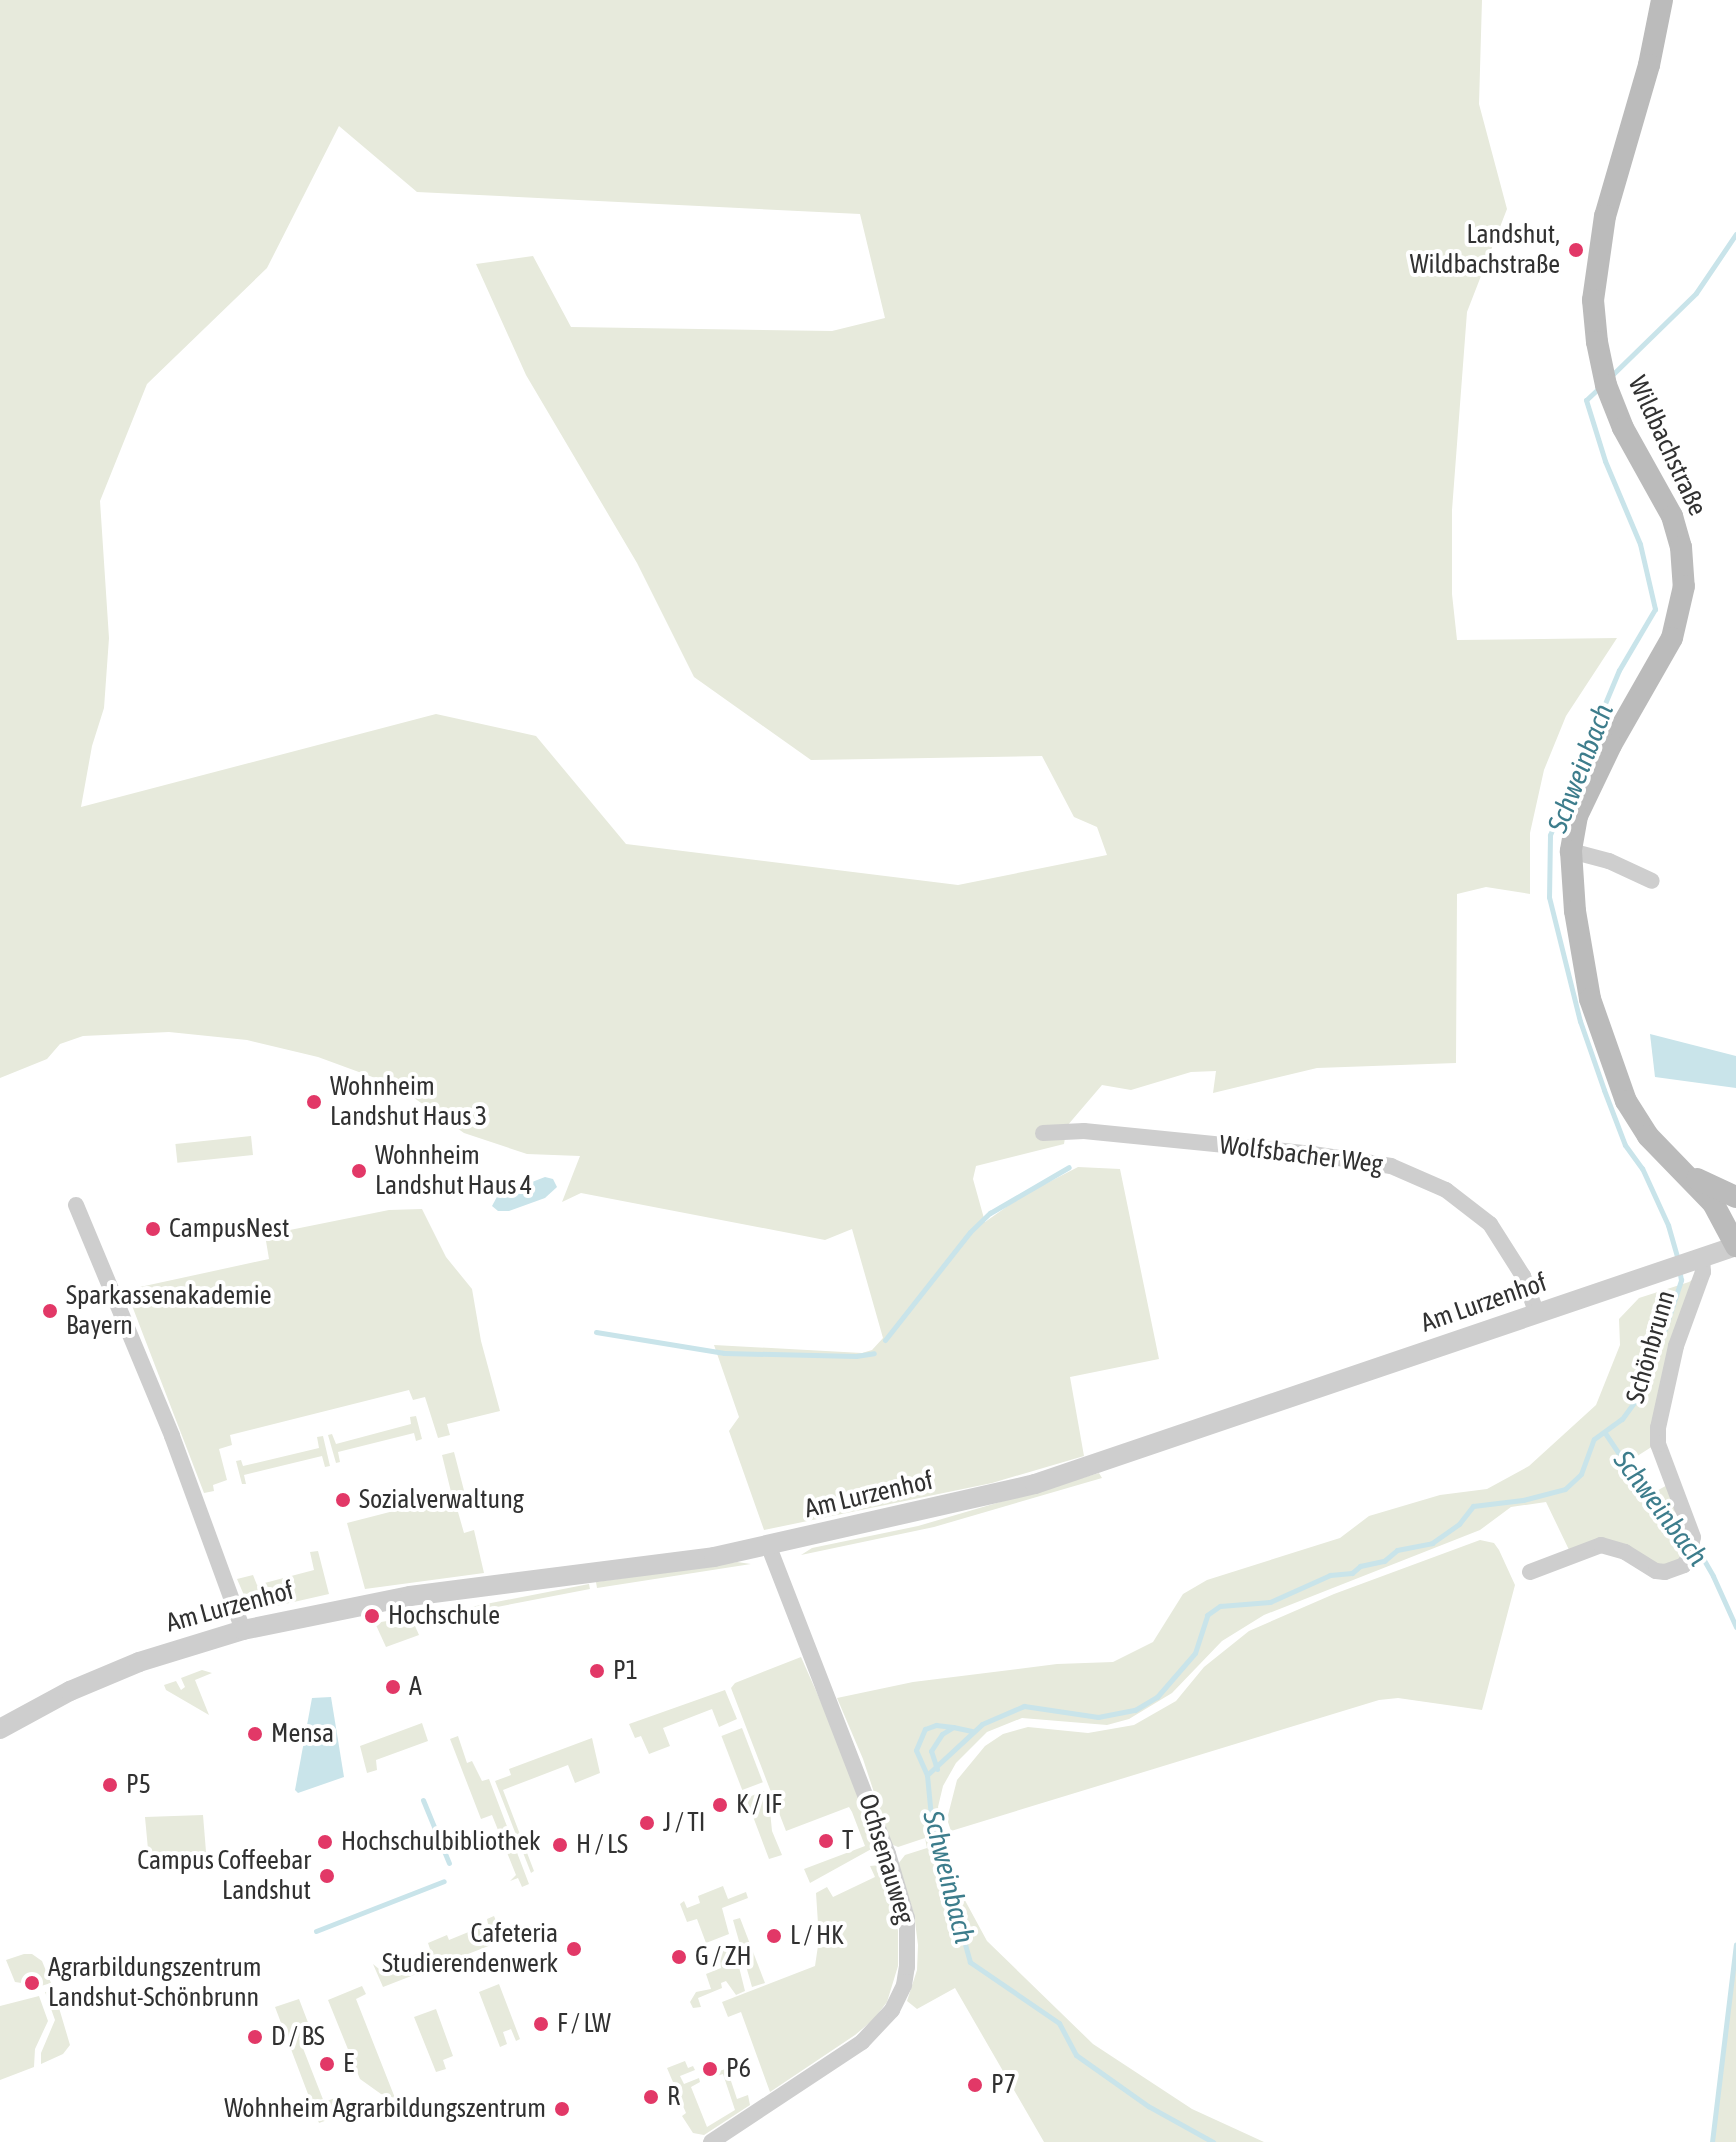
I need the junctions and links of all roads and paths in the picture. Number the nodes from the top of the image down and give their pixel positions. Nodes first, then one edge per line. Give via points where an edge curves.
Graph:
1 (1662, 0) edge
2 (1571, 851) junction
3 (1652, 881) dead end
4 (1043, 1133) dead end
5 (1687, 1175) junction
6 (1736, 1197) edge
7 (76, 1205) dead end
8 (1735, 1247) edge
9 (1695, 1260) junction
10 (1537, 1314) junction
11 (769, 1547) junction
12 (1530, 1572) dead end
13 (243, 1630) junction
14 (0, 1729) edge
15 (711, 2142) edge

1 - 2 main road, Wildbachstraße via 1597,251 1593,300 1597,342 1614,407 1672,516 1684,586 1672,638 1585,794
2 - 3 street
2 - 5 main road via 1581,955 1607,1054 1639,1124
4 - 10 street, Wolfsbacher Weg via 1100,1133 1391,1166 1446,1190 1490,1224 1523,1276
5 - 6 main road
5 - 8 main road via 1713,1203
7 - 13 street via 172,1436
8 - 9 street, Am Lurzenhof
9 - 10 street, Am Lurzenhof
9 - 12 street, Schönbrunn via 1703,1272 1676,1346 1658,1428 1658,1444 1693,1537 1689,1557 1684,1565 1656,1571 1601,1545
10 - 11 street, Am Lurzenhof via 1035,1484
11 - 13 street, Am Lurzenhof via 397,1598
11 - 15 street, Ochsenauweg via 888,1854 907,1918 907,1967 892,2010 862,2042
13 - 14 street, Am Lurzenhof via 139,1662

